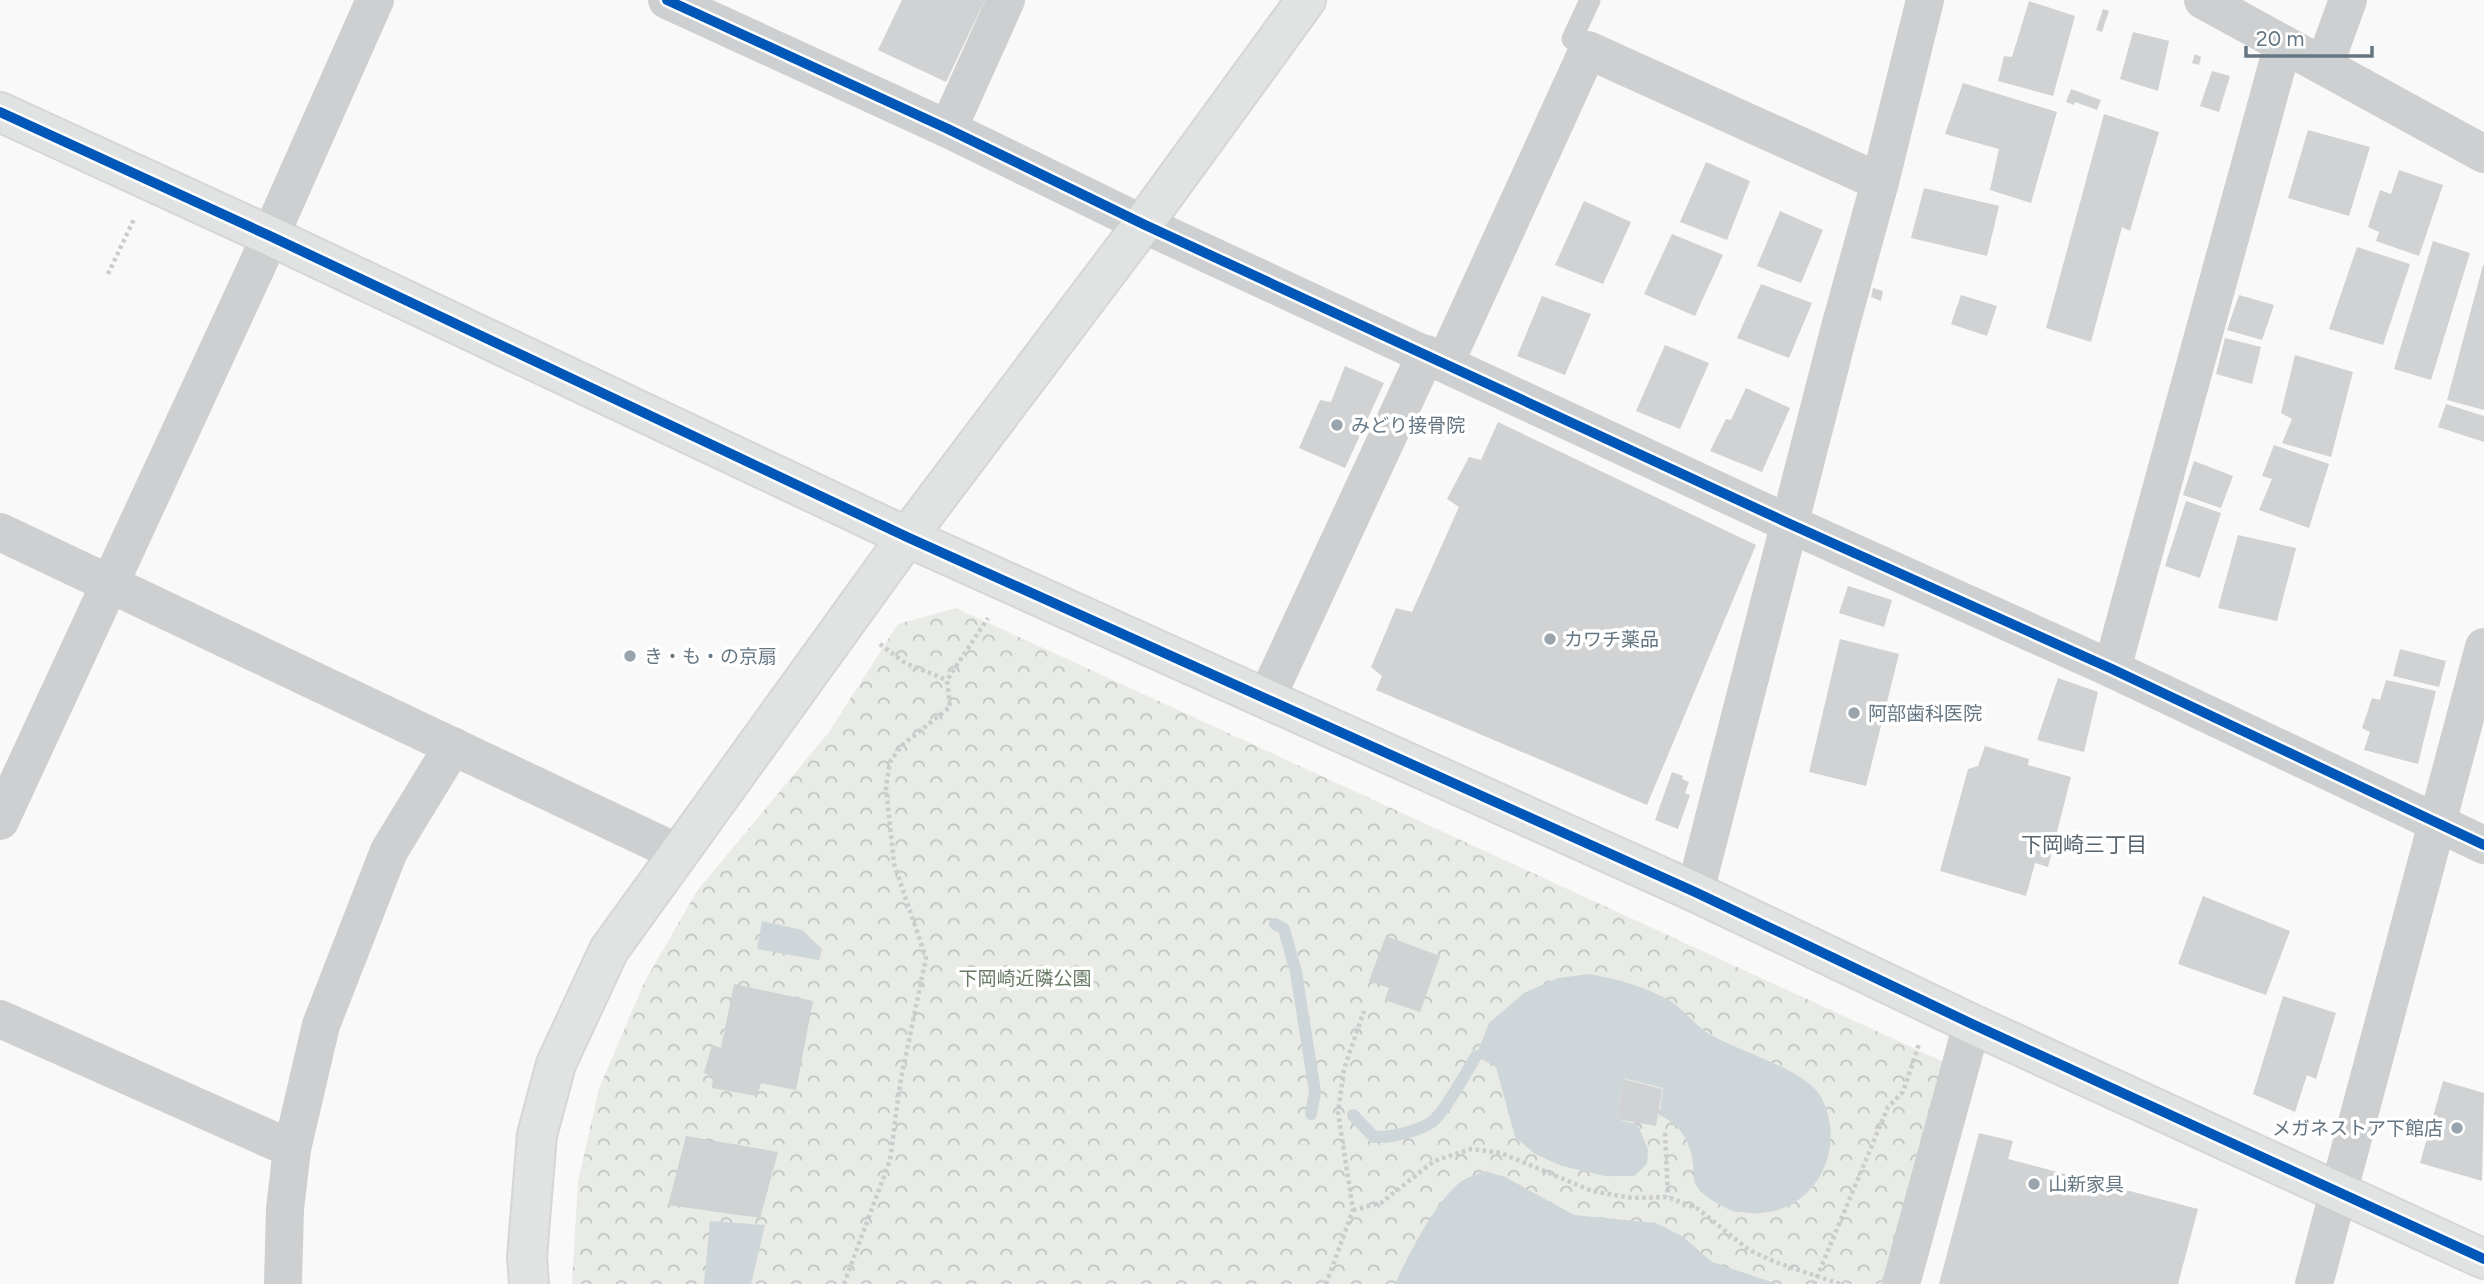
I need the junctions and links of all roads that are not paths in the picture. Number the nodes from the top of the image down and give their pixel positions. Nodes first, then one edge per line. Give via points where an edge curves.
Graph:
1 (375, 0) edge
2 (667, 0) edge
3 (1006, 0) edge
4 (1306, 0) edge
5 (1590, 0) edge
6 (1925, 0) edge
7 (2203, 0) edge
8 (2348, 0) edge
9 (2283, 44) junction
10 (1588, 50) junction
11 (2324, 66) junction
12 (0, 112) edge
13 (948, 129) junction
14 (2484, 154) edge
15 (1880, 181) junction
16 (1143, 224) junction
17 (270, 236) junction
18 (1435, 358) junction
19 (1790, 524) junction
20 (0, 532) edge
21 (907, 537) junction
22 (111, 583) junction
23 (2484, 647) edge
24 (2112, 668) junction
25 (2478, 697) edge
26 (1266, 699) junction
27 (453, 746) junction
28 (0, 821) edge
29 (2437, 824) junction
30 (2484, 845) edge
31 (678, 853) junction
32 (1695, 892) junction
33 (0, 1019) edge
34 (1972, 1024) junction
35 (292, 1149) junction
36 (2339, 1191) junction
37 (2484, 1259) edge
38 (284, 1284) edge
39 (529, 1284) edge
40 (1901, 1284) edge
41 (2314, 1284) edge

1 - 17 street
2 - 13 street
3 - 13 street
4 - 16 street
5 - 10 lane via 1572,39
6 - 15 street
7 - 9 street
8 - 11 street
9 - 11 street
9 - 24 street
10 - 15 street
10 - 18 street
11 - 14 street
12 - 17 street
13 - 16 street
15 - 19 street
16 - 18 street
16 - 21 street
17 - 21 street
17 - 22 street
18 - 19 street
18 - 26 street
19 - 24 street
19 - 32 street
20 - 22 street
21 - 26 street
21 - 31 street
22 - 27 street
22 - 28 street
23 - 25 street
24 - 29 street
25 - 29 street
26 - 32 street
27 - 31 street
27 - 35 street via 388,851 321,1026
29 - 30 street
29 - 36 street
31 - 39 street via 609,950 555,1064 537,1135
32 - 34 street
33 - 35 street
34 - 36 street
34 - 40 street
35 - 38 street
36 - 37 street
36 - 41 street

